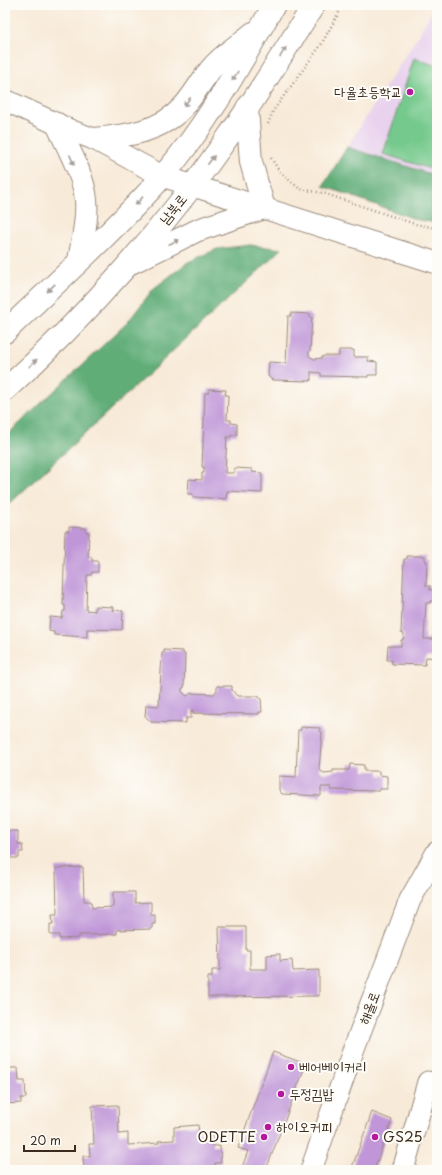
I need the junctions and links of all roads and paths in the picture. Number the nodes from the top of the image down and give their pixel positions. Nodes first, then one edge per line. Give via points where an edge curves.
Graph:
1 (274, 5) edge
2 (314, 5) edge
3 (343, 5) edge
4 (263, 25) junction
5 (5, 100) edge
6 (247, 108) junction
7 (57, 124) junction
8 (266, 131) dead end
9 (94, 139) junction
10 (270, 156) dead end
11 (162, 176) junction
12 (192, 185) junction
13 (264, 208) junction
14 (437, 228) edge
15 (79, 261) junction
16 (437, 263) edge
17 (127, 265) junction
18 (5, 332) edge
19 (5, 390) edge
20 (437, 852) edge
21 (428, 1082) dead end
22 (311, 1170) edge
23 (403, 1170) edge

1 - 4 main road, 남북로
6 -> 2 main road, 남북로
3 - 8 path via 321,45 273,111
4 -> 9 main road via 212,68 184,106 170,119 128,136
4 -> 11 main road, 남북로 via 237,73 206,120
5 - 7 street
12 -> 6 main road, 남북로
6 - 13 main road via 251,162
7 - 9 street
7 -> 15 main road via 82,183 86,199 86,220
9 - 11 street
10 - 14 path via 280,172 300,189 323,193 415,224
11 - 12 street
11 -> 15 main road, 남북로
12 - 13 street
12 - 17 main road, 남북로
13 - 16 street
17 -> 13 main road via 198,230
15 -> 18 main road, 남북로
19 -> 17 main road, 남북로
20 - 22 street, 해올로 via 410,900
21 - 23 street

